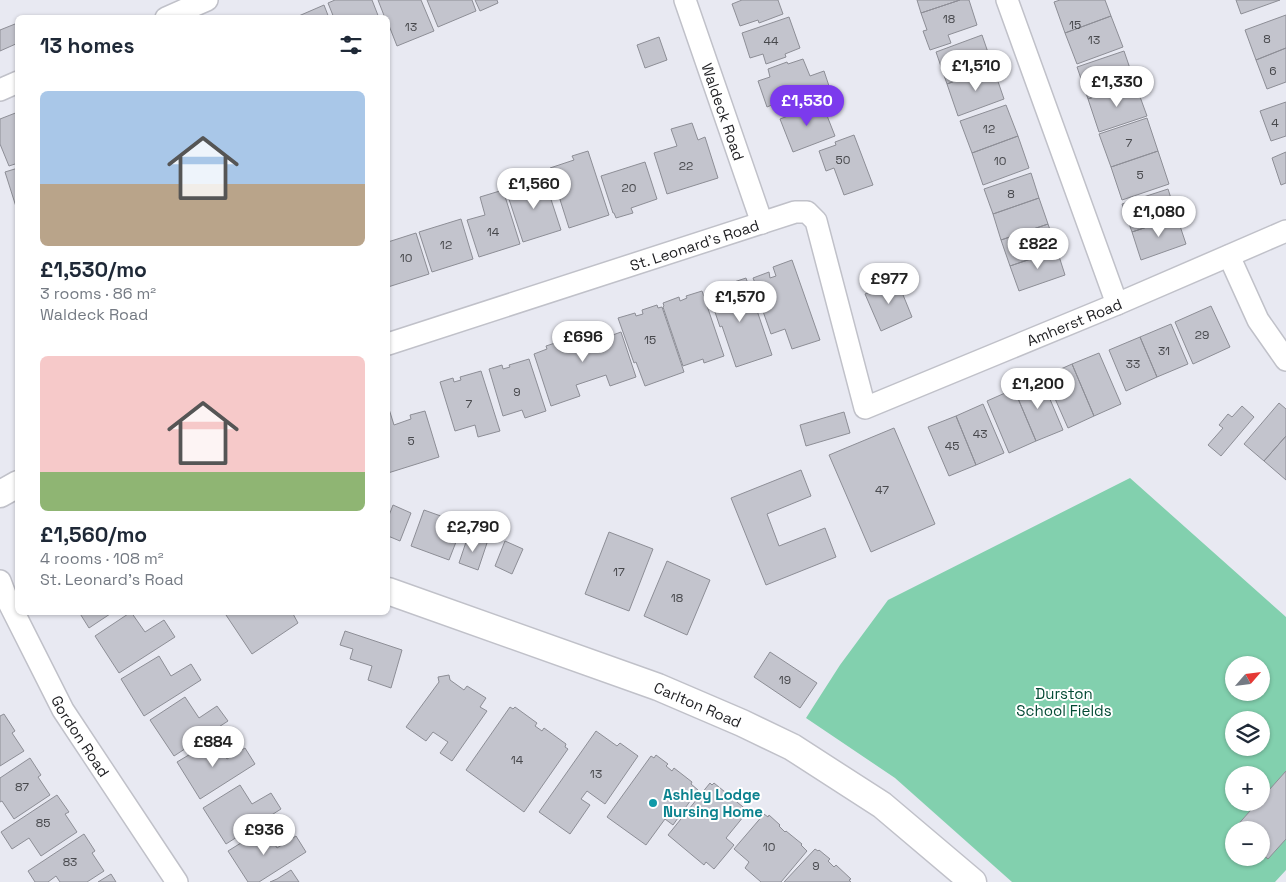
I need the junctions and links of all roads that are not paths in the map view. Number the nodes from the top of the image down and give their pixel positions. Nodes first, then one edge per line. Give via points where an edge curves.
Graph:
1 (207, 0) edge
2 (684, 0) edge
3 (1008, 0) edge
4 (173, 15) edge
5 (15, 83) edge
6 (0, 90) edge
7 (762, 223) junction
8 (1286, 231) edge
9 (1229, 256) junction
10 (1117, 304) junction
11 (390, 343) edge
12 (1286, 360) edge
13 (865, 408) joint
14 (15, 486) edge
15 (0, 494) edge
16 (0, 581) edge
17 (390, 592) edge
18 (15, 615) edge
19 (15, 615) edge
20 (177, 882) edge
21 (973, 882) edge

1 - 4 street
2 - 7 street, Waldeck Road
3 - 10 street
5 - 6 street
7 - 11 street, St. Leonard's Road
7 - 13 street, St. Leonard's Road via 795,212 807,212 816,221
8 - 9 street, Amherst Road
9 - 10 street, Amherst Road
9 - 12 street via 1258,320
10 - 13 street, Amherst Road
14 - 15 street
16 - 19 street, Gordon Road
17 - 21 street, Carlton Road via 658,687 792,747 882,805
18 - 20 street, Gordon Road via 63,710

